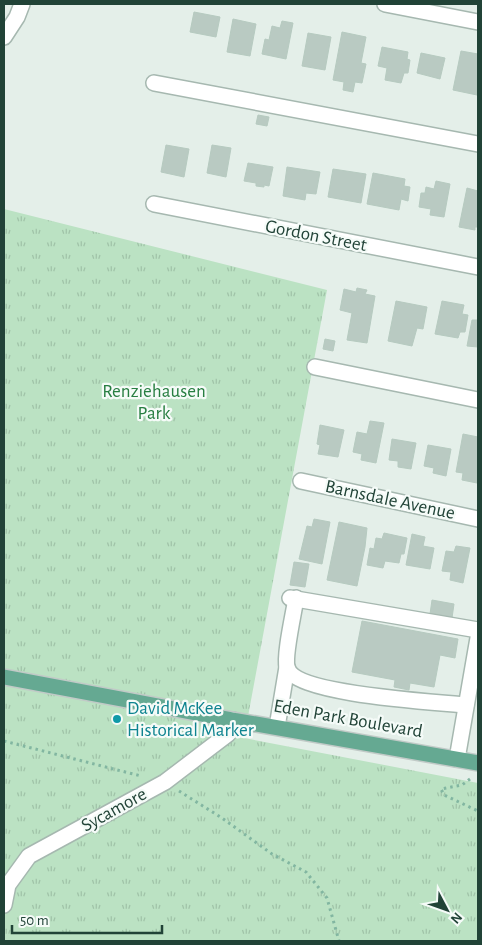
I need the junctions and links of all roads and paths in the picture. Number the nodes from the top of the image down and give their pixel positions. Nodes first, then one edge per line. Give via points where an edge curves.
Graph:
1 (22, 4) edge
2 (385, 4) edge
3 (478, 22) edge
4 (4, 37) edge
5 (154, 83) dead end
6 (478, 144) edge
7 (154, 204) dead end
8 (478, 268) edge
9 (315, 367) dead end
10 (478, 400) edge
11 (301, 482) dead end
12 (478, 519) edge
13 (478, 630) edge
14 (478, 638) edge
15 (287, 667) junction
16 (4, 676) edge
17 (466, 705) junction
18 (233, 720) junction
19 (277, 727) junction
20 (4, 741) edge
21 (457, 759) junction
22 (477, 762) edge
23 (165, 782) junction
24 (478, 811) edge
25 (4, 905) edge
26 (339, 941) edge

1 - 4 street
2 - 3 street
5 - 6 street
7 - 8 street, Gordon Street
9 - 10 street
11 - 12 street, Barnsdale Avenue
13 - 15 street via 293,598
14 - 17 street
15 - 17 street via 307,683 348,693
15 - 19 street
16 - 18 main road, Eden Park Boulevard
17 - 21 street
18 - 19 main road, Eden Park Boulevard
18 - 23 street, Sycamore via 228,734
19 - 21 main road, Eden Park Boulevard
20 - 23 path
21 - 22 main road, Eden Park Boulevard
22 - 24 path via 471,778 462,786 441,789 444,795
23 - 25 street, Sycamore via 29,856 8,885
23 - 26 path via 272,854 306,872 326,898

